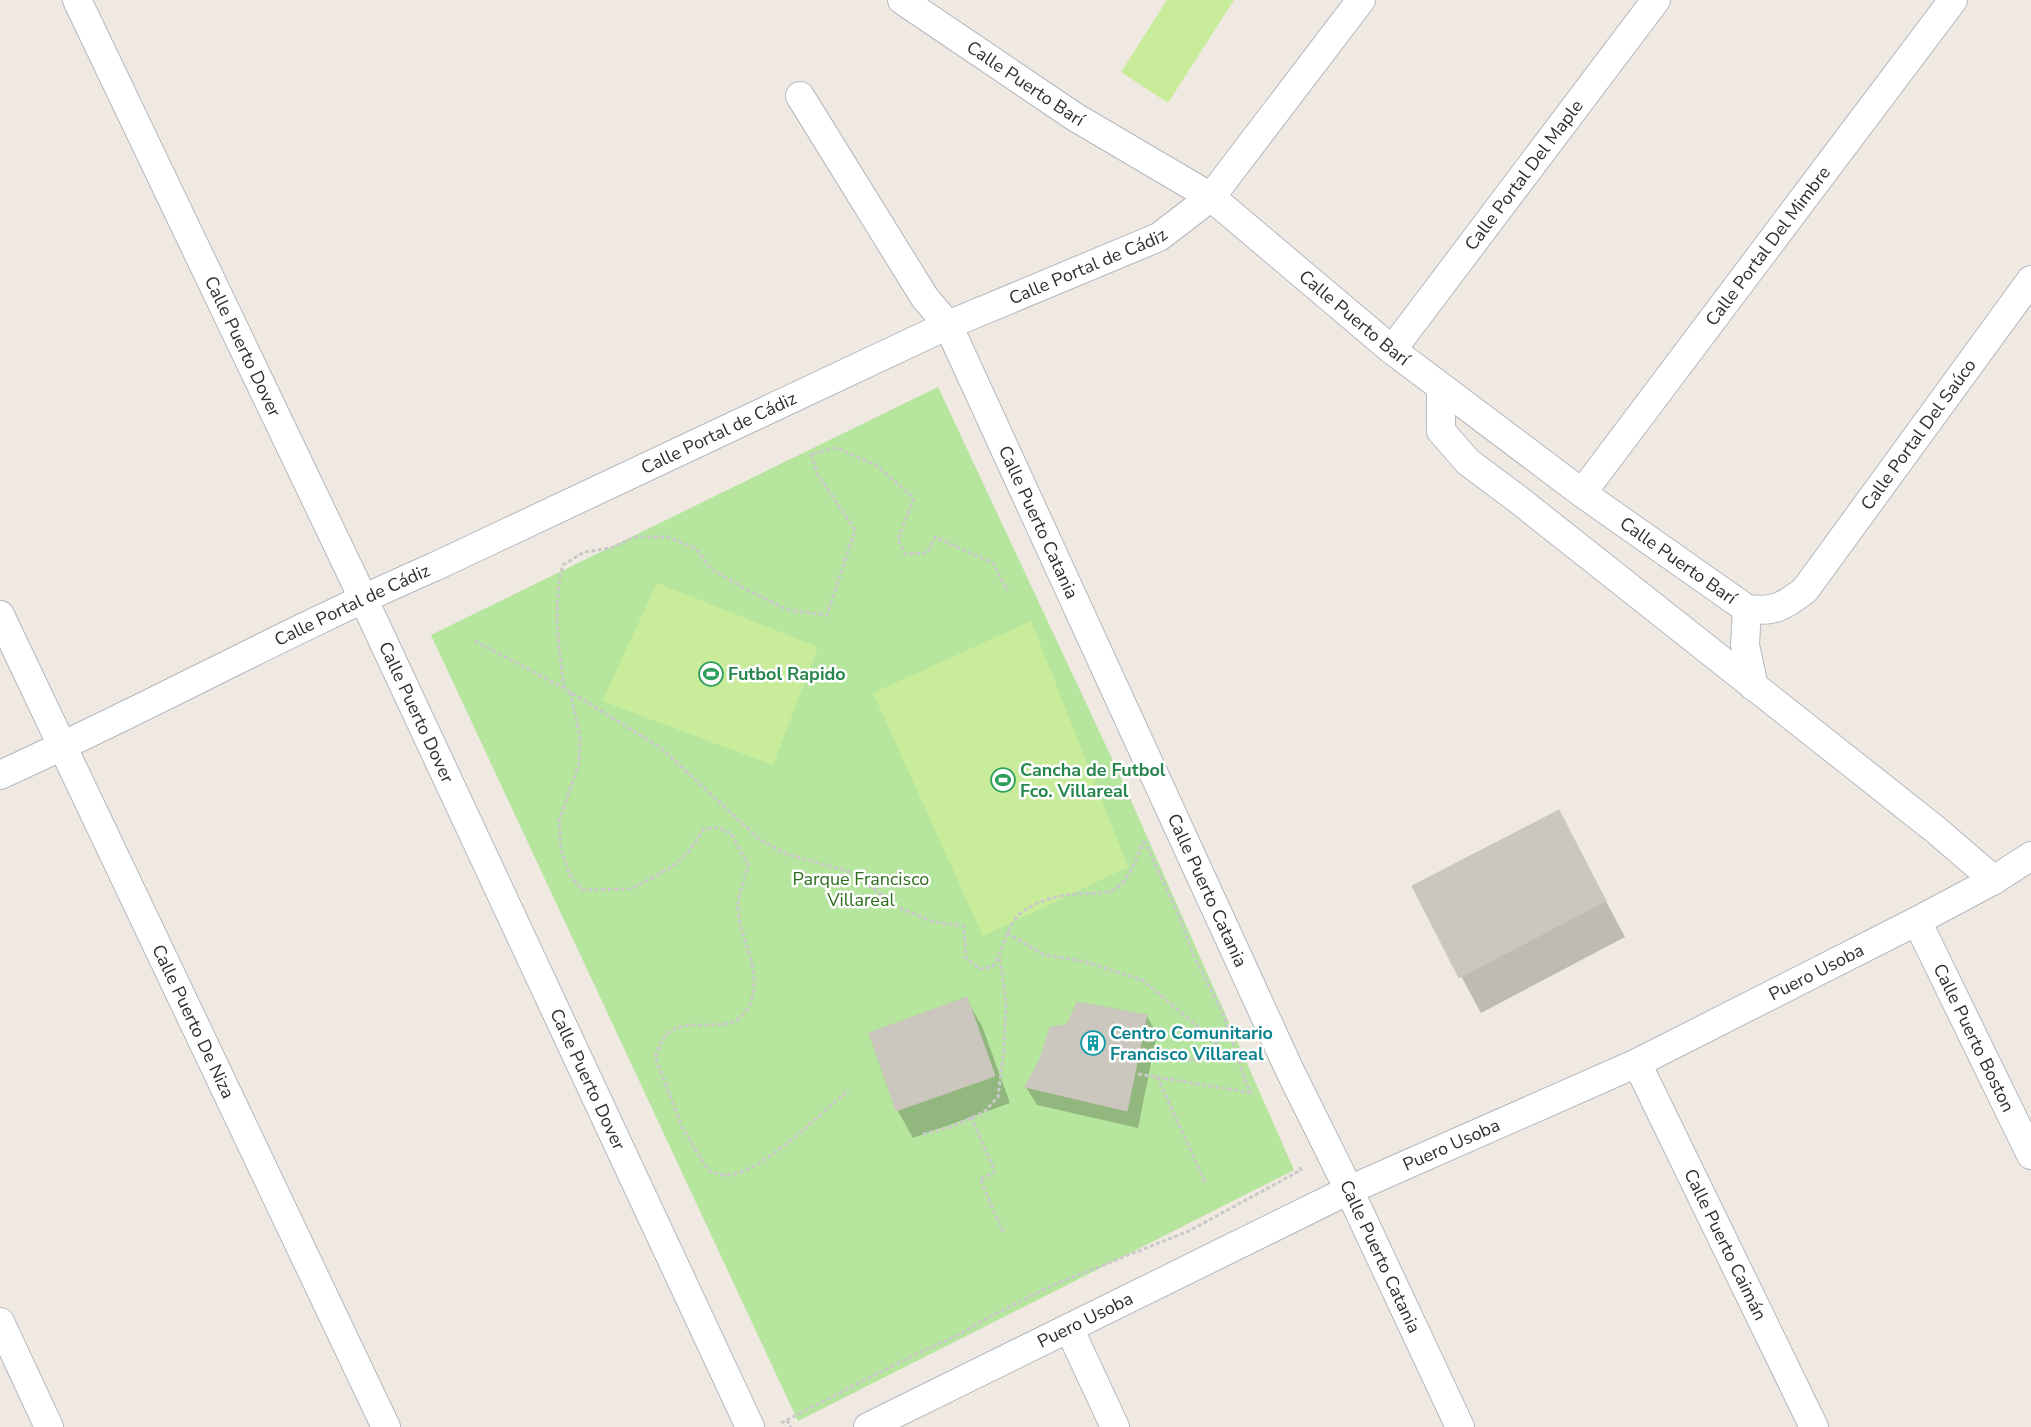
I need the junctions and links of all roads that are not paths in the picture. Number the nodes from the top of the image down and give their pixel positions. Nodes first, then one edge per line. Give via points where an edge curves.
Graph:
1 (77, 0) edge
2 (902, 0) edge
3 (1361, 0) edge
4 (1656, 0) edge
5 (1952, 0) edge
6 (800, 96) dead end
7 (1211, 197) junction
8 (2031, 280) edge
9 (948, 325) junction
10 (1392, 350) junction
11 (1440, 387) junction
12 (1582, 493) junction
13 (1805, 590) joint
14 (363, 598) junction
15 (1747, 610) junction
16 (0, 615) edge
17 (1754, 687) junction
18 (62, 747) junction
19 (0, 775) edge
20 (2031, 856) edge
21 (1994, 880) junction
22 (1917, 921) junction
23 (1637, 1063) junction
24 (2031, 1156) edge
25 (1349, 1190) junction
26 (0, 1322) edge
27 (1069, 1328) junction
28 (49, 1427) edge
29 (386, 1427) edge
30 (750, 1427) edge
31 (868, 1427) edge
32 (1116, 1427) edge
33 (1460, 1427) edge
34 (1814, 1427) edge

1 - 14 street, Calle Puerto Dover
2 - 7 street, Calle Puerto Barí via 1075,117
3 - 7 street, Calle Portal de Cádiz
4 - 10 street, Calle Portal Del Maple
5 - 12 street, Calle Portal Del Mimbre
6 - 9 street, Calle Puerto Catania via 925,298
7 - 9 street, Calle Portal de Cádiz via 1159,237
7 - 10 street, Calle Puerto Barí
8 - 13 street, Calle Portal Del Saúco
9 - 14 street, Calle Portal de Cádiz
9 - 25 street, Calle Puerto Catania via 1291,1073
10 - 11 street, Calle Puerto Barí
11 - 12 street, Calle Puerto Barí
11 - 17 street via 1441,432 1468,462
12 - 15 street, Calle Puerto Barí
13 - 15 street, Calle Puerto Barí via 1770,612
14 - 18 street, Calle Portal de Cádiz
14 - 30 street, Calle Puerto Dover
15 - 17 street via 1745,645
16 - 18 street, Calle Puerto De Niza
17 - 21 street via 1936,830
18 - 19 street, Calle Portal de Cádiz
18 - 29 street, Calle Puerto De Niza
20 - 21 street, Puero Usoba
21 - 22 street, Puero Usoba
22 - 23 street, Puero Usoba
22 - 24 street, Calle Puerto Boston
23 - 25 street, Puero Usoba
23 - 34 street, Calle Puerto Caimán
25 - 27 street, Puero Usoba
25 - 33 street, Calle Puerto Catania
26 - 28 street
27 - 31 street, Puero Usoba
27 - 32 street

